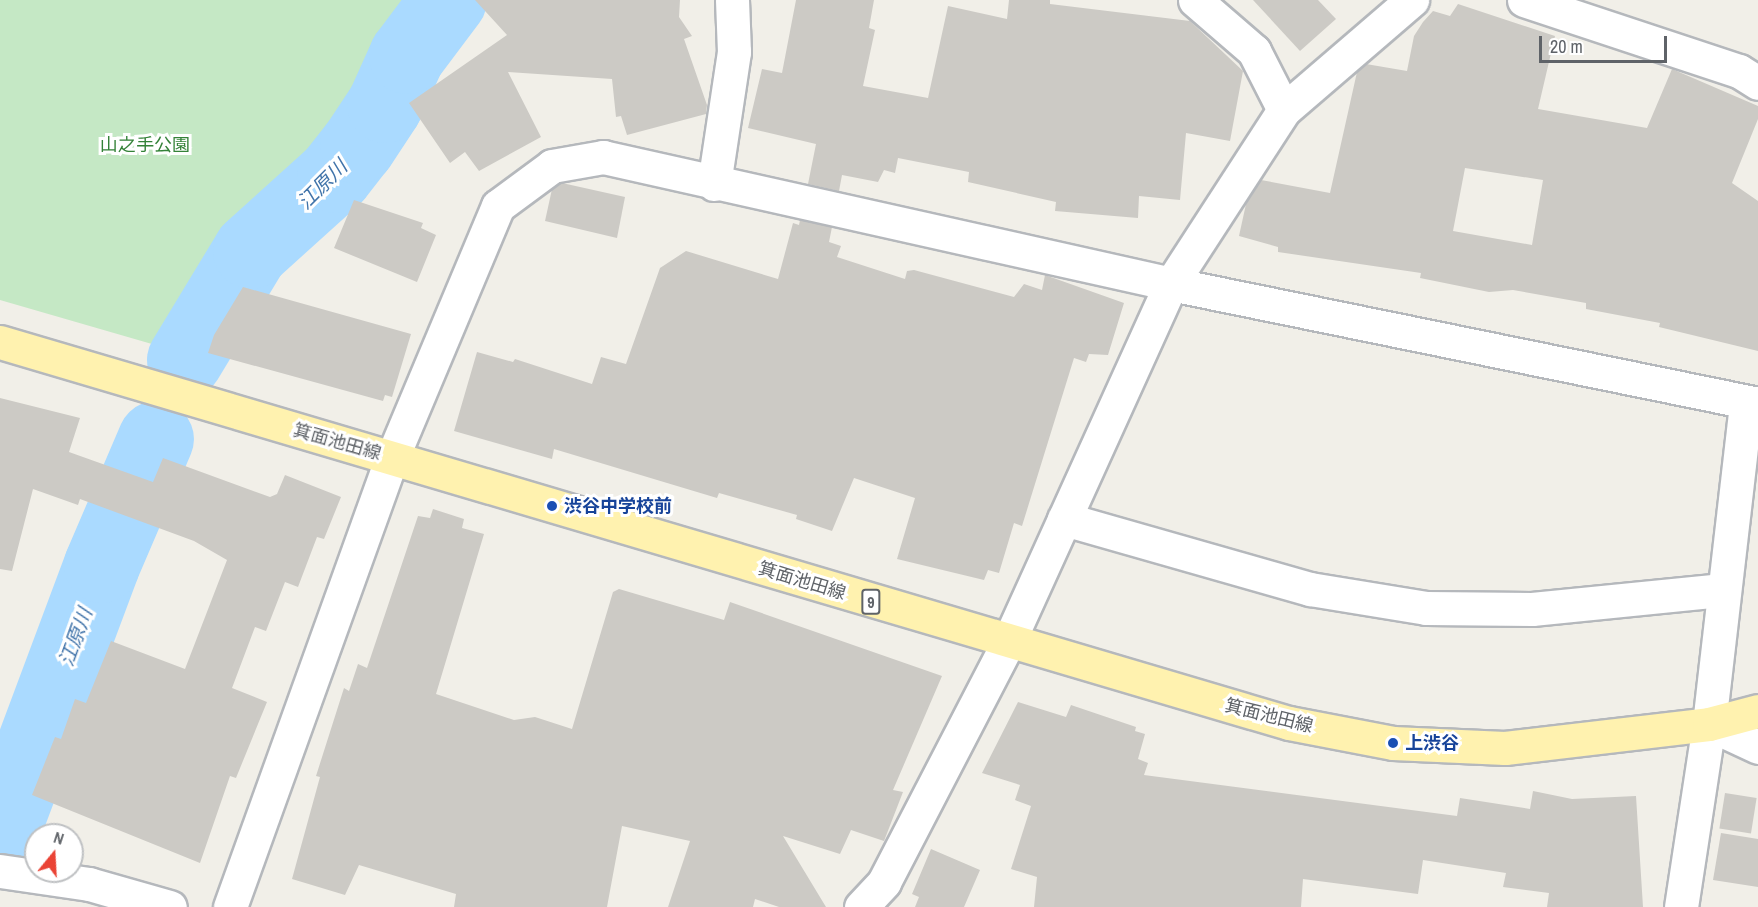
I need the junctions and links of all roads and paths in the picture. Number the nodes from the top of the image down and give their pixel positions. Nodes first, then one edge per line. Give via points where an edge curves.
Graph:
1 (1196, 0) edge
2 (1412, 0) edge
3 (1524, 0) edge
4 (738, 4) edge
5 (1758, 83) edge
6 (1284, 110) junction
7 (714, 184) junction
8 (1171, 284) junction
9 (0, 342) edge
10 (1752, 403) edge
11 (392, 458) junction
12 (1064, 519) junction
13 (1722, 590) junction
14 (1008, 643) junction
15 (1758, 711) edge
16 (1709, 724) junction
17 (1758, 747) edge
18 (0, 871) edge
19 (170, 907) edge
20 (230, 907) edge
21 (861, 907) edge
22 (1681, 907) edge

1 - 6 street via 1254,51
2 - 6 street
3 - 5 street via 1739,71
4 - 7 street
6 - 8 street
7 - 8 street
7 - 11 street via 603,158 552,166 498,206
8 - 10 street
8 - 12 street
9 - 11 main road, 箕面池田線 / 9
10 - 13 street
11 - 14 main road, 箕面池田線 / 9
11 - 20 street
12 - 13 street via 1310,589 1426,608 1532,609
12 - 14 street
13 - 16 street
14 - 16 main road, 箕面池田線 / 9 via 1288,723 1393,743 1505,748
14 - 21 street via 884,882
15 - 16 main road, 箕面池田線 / 9
16 - 17 street
16 - 22 street
18 - 19 street via 89,884

